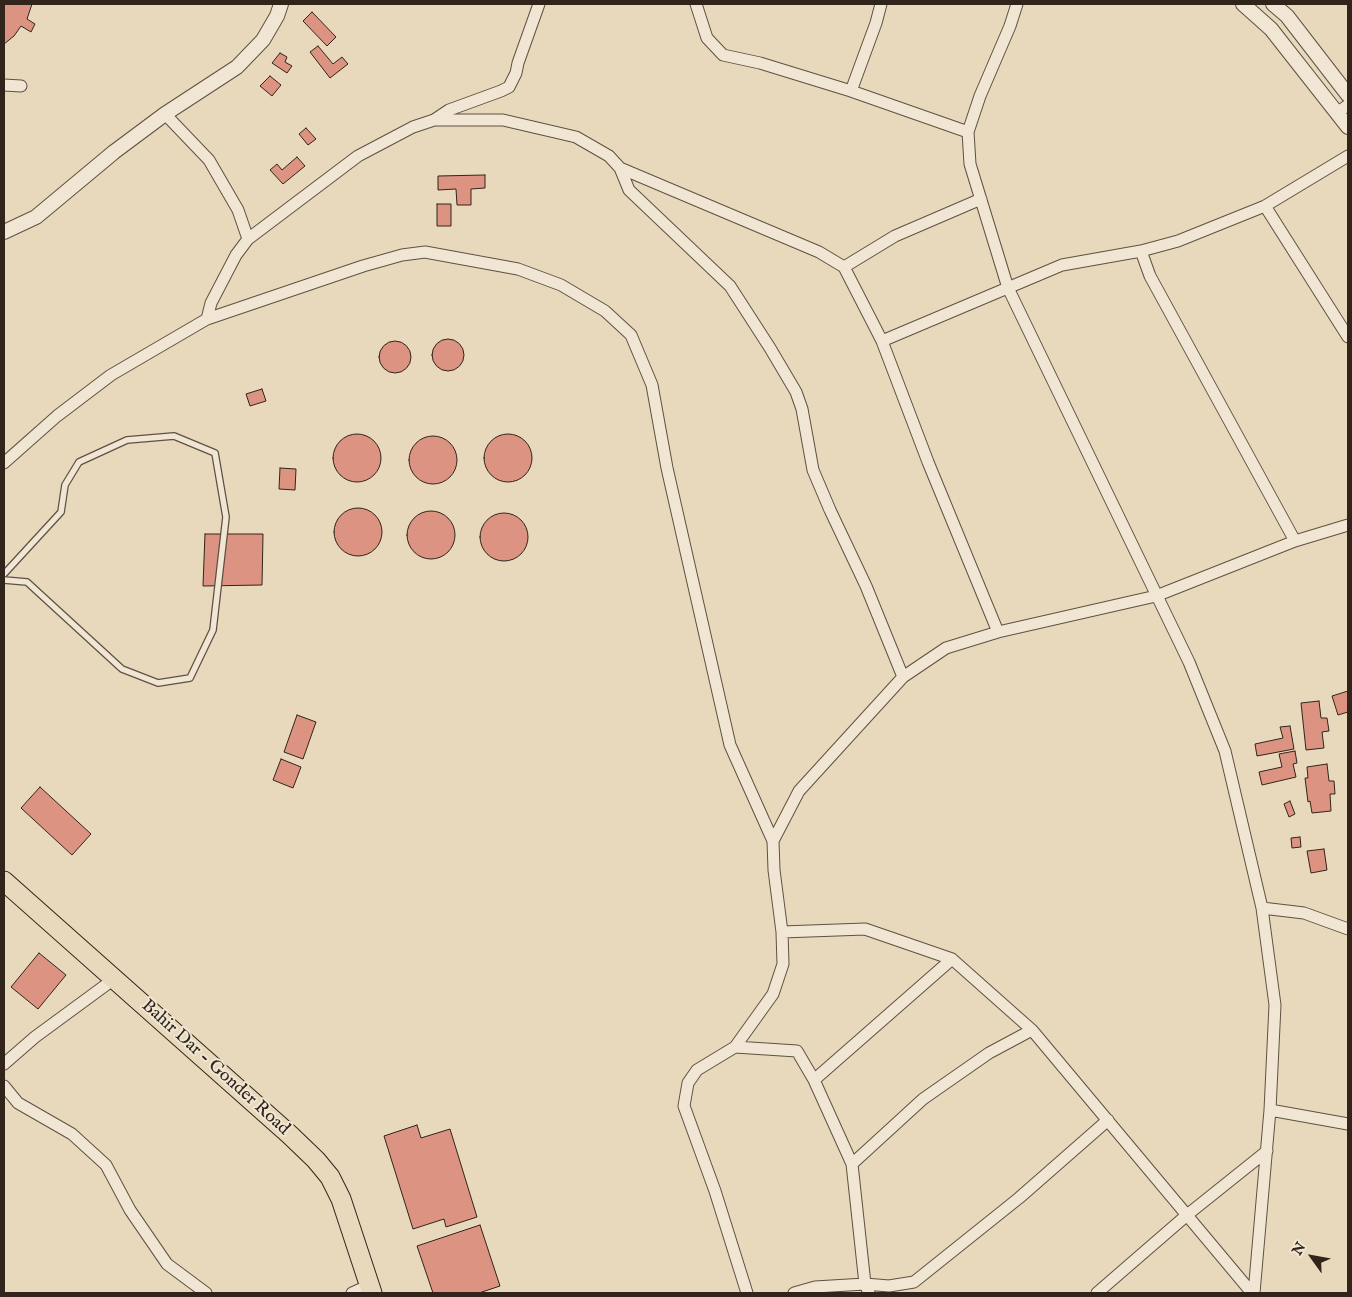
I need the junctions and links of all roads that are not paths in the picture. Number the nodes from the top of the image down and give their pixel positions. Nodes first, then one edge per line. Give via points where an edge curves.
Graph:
1 (281, 4) edge
2 (539, 4) edge
3 (696, 4) edge
4 (882, 4) edge
5 (1017, 4) edge
6 (1243, 4) edge
7 (1273, 4) edge
8 (4, 85) edge
9 (21, 86) dead end
10 (851, 91) junction
11 (1348, 96) edge
12 (1343, 109) edge
13 (165, 114) junction
14 (434, 120) junction
15 (1348, 127) edge
16 (968, 132) junction
17 (1348, 156) edge
18 (620, 168) junction
19 (981, 199) junction
20 (1264, 206) junction
21 (4, 232) edge
22 (248, 239) junction
23 (1141, 251) junction
24 (844, 267) junction
25 (1008, 288) junction
26 (207, 318) junction
27 (1348, 337) edge
28 (882, 341) junction
29 (4, 463) edge
30 (1348, 525) edge
31 (1295, 540) junction
32 (4, 574) edge
33 (4, 580) edge
34 (1156, 596) junction
35 (998, 632) junction
36 (904, 677) junction
37 (773, 841) junction
38 (5, 884) edge
39 (1262, 908) junction
40 (1348, 929) edge
41 (782, 932) junction
42 (952, 959) junction
43 (114, 979) junction
44 (1032, 1030) junction
45 (735, 1046) junction
46 (4, 1064) edge
47 (814, 1080) junction
48 (4, 1086) edge
49 (1270, 1110) junction
50 (1108, 1120) junction
51 (1348, 1124) edge
52 (1267, 1151) junction
53 (852, 1164) junction
54 (1187, 1215) junction
55 (867, 1288) edge
56 (371, 1289) edge
57 (206, 1293) edge
58 (352, 1293) edge
59 (747, 1293) edge
60 (794, 1293) edge
61 (1097, 1293) edge
62 (1253, 1293) edge

1 - 13 street via 263,40 237,67
2 - 14 street via 509,87 449,110
3 - 10 street via 707,38 723,55
4 - 10 street
5 - 16 street
6 - 12 street via 1271,29
7 - 11 street via 1287,16
8 - 9 street
10 - 16 street
12 - 15 street
13 - 21 street via 36,217
13 - 22 street via 209,160 238,210
14 - 18 street via 503,120 576,137 609,156
14 - 22 street via 413,126 358,156
16 - 19 street via 970,164
17 - 20 street
18 - 24 street via 819,252
18 - 36 street via 629,190 730,286 796,392 814,470
19 - 24 street via 895,236
19 - 25 street
20 - 23 street via 1178,241
20 - 27 street
22 - 26 street via 211,303
23 - 25 street via 1062,265
23 - 31 street via 1150,276
24 - 28 street
25 - 28 street
25 - 34 street
26 - 29 street via 111,375 57,416
26 - 37 street via 363,266 425,252 518,269 561,285 605,310 631,335 652,385 667,468 730,746
28 - 35 street
30 - 31 street
31 - 34 street
32 - 33 lane via 61,512 65,485 79,462 127,440 174,436 215,453 226,517 214,630 190,678 158,683 122,669 27,582
34 - 35 street
34 - 39 street via 1189,662 1225,752
35 - 36 street via 946,648
36 - 37 street via 798,791
37 - 41 street
38 - 43 highway, Bahir Dar - Gonder Road
39 - 40 street via 1304,913
39 - 49 street via 1275,1004
41 - 42 street via 865,929
41 - 45 street via 783,964 772,994
42 - 44 street
42 - 47 street
43 - 46 street
43 - 56 highway, Bahir Dar - Gonder Road via 316,1160 330,1177 341,1199
44 - 50 street
44 - 53 street via 989,1053 922,1099
45 - 47 street via 797,1052
45 - 59 street via 697,1070 688,1083 684,1106
47 - 53 street
48 - 57 street via 18,1104 72,1134 106,1165 130,1210 167,1264
49 - 51 street
49 - 52 street
50 - 54 street
50 - 55 street via 1019,1198 914,1282
52 - 54 street
52 - 62 street
53 - 55 street
54 - 61 street
54 - 62 street
55 - 60 street via 815,1287
56 - 58 street

